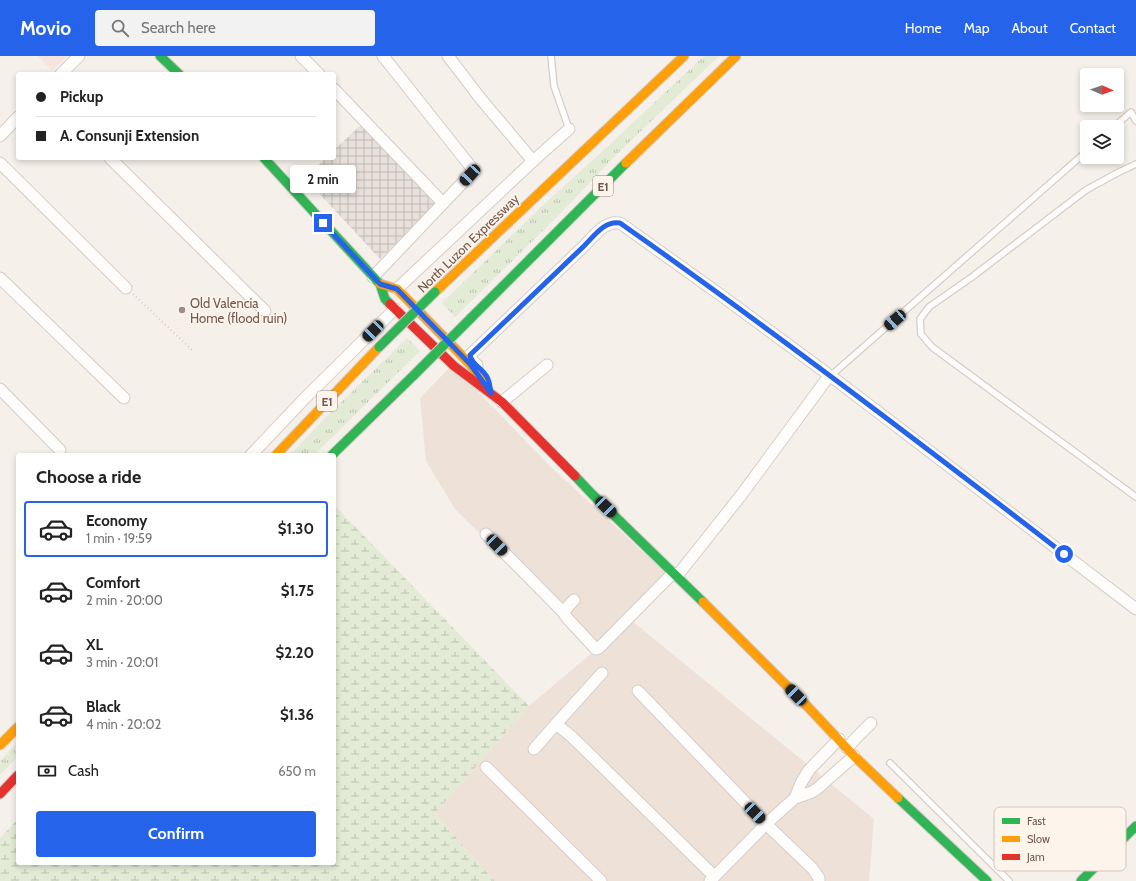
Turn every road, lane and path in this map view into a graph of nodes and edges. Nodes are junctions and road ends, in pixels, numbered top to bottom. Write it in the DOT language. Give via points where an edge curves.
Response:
graph roads {
  1 [pos="79,56"];
  2 [pos="160,56"];
  3 [pos="301,56"];
  4 [pos="383,56"];
  5 [pos="448,56"];
  6 [pos="550,56"];
  7 [pos="684,56"];
  8 [pos="736,56"];
  9 [pos="63,72"];
  10 [pos="177,72"];
  11 [pos="318,72"];
  12 [pos="336,91"];
  13 [pos="16,119"];
  14 [pos="1122,120"];
  15 [pos="1136,121"];
  16 [pos="569,129"];
  17 [pos="0,136"];
  18 [pos="1080,157"];
  19 [pos="112,160"];
  20 [pos="266,160"];
  21 [pos="533,161"];
  22 [pos="0,163"];
  23 [pos="1136,164"];
  24 [pos="443,203"];
  25 [pos="0,278"];
  26 [pos="377,280"];
  27 [pos="126,288"];
  28 [pos="397,289"];
  29 [pos="395,309"];
  30 [pos="265,311"];
  31 [pos="193,351"];
  32 [pos="547,365"];
  33 [pos="829,376"];
  34 [pos="0,389"];
  35 [pos="491,393"];
  36 [pos="124,398"];
  37 [pos="502,402"];
  38 [pos="60,450"];
  39 [pos="253,453"];
  40 [pos="278,453"];
  41 [pos="334,453"];
  42 [pos="1136,497"];
  43 [pos="486,534"];
  44 [pos="675,574"];
  45 [pos="574,600"];
  46 [pos="1136,609"];
  47 [pos="562,612"];
  48 [pos="602,673"];
  49 [pos="638,691"];
  50 [pos="871,723"];
  51 [pos="556,724"];
  52 [pos="16,729"];
  53 [pos="839,739"];
  54 [pos="0,746"];
  55 [pos="534,749"];
  56 [pos="851,752"];
  57 [pos="890,763"];
  58 [pos="486,767"];
  59 [pos="16,777"];
  60 [pos="0,794"];
  61 [pos="795,798"];
  62 [pos="766,824"];
  63 [pos="1136,826"];
  64 [pos="1126,836"];
  65 [pos="994,866"];
  66 [pos="999,871"];
  67 [pos="1091,871"];
  68 [pos="712,879"];
  69 [pos="601,881"];
  70 [pos="819,881"];
  71 [pos="987,881"];
  72 [pos="1009,881"];
  73 [pos="1081,881"];
  1 -- 9 [label="street"];
  2 -- 10 [label="main road"];
  3 -- 11 [label="street"];
  4 -- 24 [label="street" via="471,166 470,175"];
  5 -- 21 [label="street"];
  6 -- 16 [label="lane" via="554,86"];
  7 -- 40 [label="main road, North Luzon Expressway / E1, bridge" via="378,347"];
  8 -- 41 [label="main road, E1, bridge"];
  12 -- 24 [label="street"];
  13 -- 17 [label="street"];
  14 -- 15 [label="lane" via="1131,112"];
  16 -- 21 [label="street"];
  18 -- 33 [label="lane"];
  19 -- 30 [label="street"];
  20 -- 26 [label="main road"];
  21 -- 28 [label="street"];
  22 -- 27 [label="street"];
  23 -- 42 [label="lane" via="1086,190 978,273 929,307 920,319 921,334 932,347"];
  24 -- 26 [label="street"];
  25 -- 36 [label="street"];
  26 -- 28 [label="main road"];
  26 -- 29 [label="main road" via="385,299"];
  27 -- 31 [label="path"];
  28 -- 35 [label="main road" via="470,364"];
  29 -- 35 [label="main road" via="458,369"];
  29 -- 39 [label="street"];
  32 -- 37 [label="street"];
  33 -- 35 [label="street" via="655,248 615,222 602,228 470,355 470,359 488,378"];
  33 -- 44 [label="street" via="742,494"];
  33 -- 46 [label="street"];
  34 -- 38 [label="street"];
  35 -- 37 [label="main road"];
  37 -- 44 [label="main road"];
  43 -- 47 [label="street"];
  44 -- 47 [label="street" via="599,648 596,649"];
  44 -- 53 [label="main road" via="810,703"];
  45 -- 47 [label="street"];
  48 -- 51 [label="street"];
  49 -- 62 [label="street"];
  50 -- 56 [label="street" via="857,737"];
  51 -- 55 [label="street"];
  51 -- 68 [label="street" via="571,736"];
  52 -- 54 [label="main road"];
  53 -- 56 [label="main road"];
  53 -- 61 [label="street" via="809,770"];
  56 -- 61 [label="street" via="818,788"];
  56 -- 71 [label="main road"];
  57 -- 65 [label="lane"];
  58 -- 69 [label="street"];
  59 -- 60 [label="main road"];
  61 -- 62 [label="street"];
  62 -- 68 [label="street"];
  62 -- 70 [label="street" via="813,869"];
  63 -- 64 [label="main road"];
  66 -- 72 [label="lane"];
  67 -- 73 [label="main road"];
}
